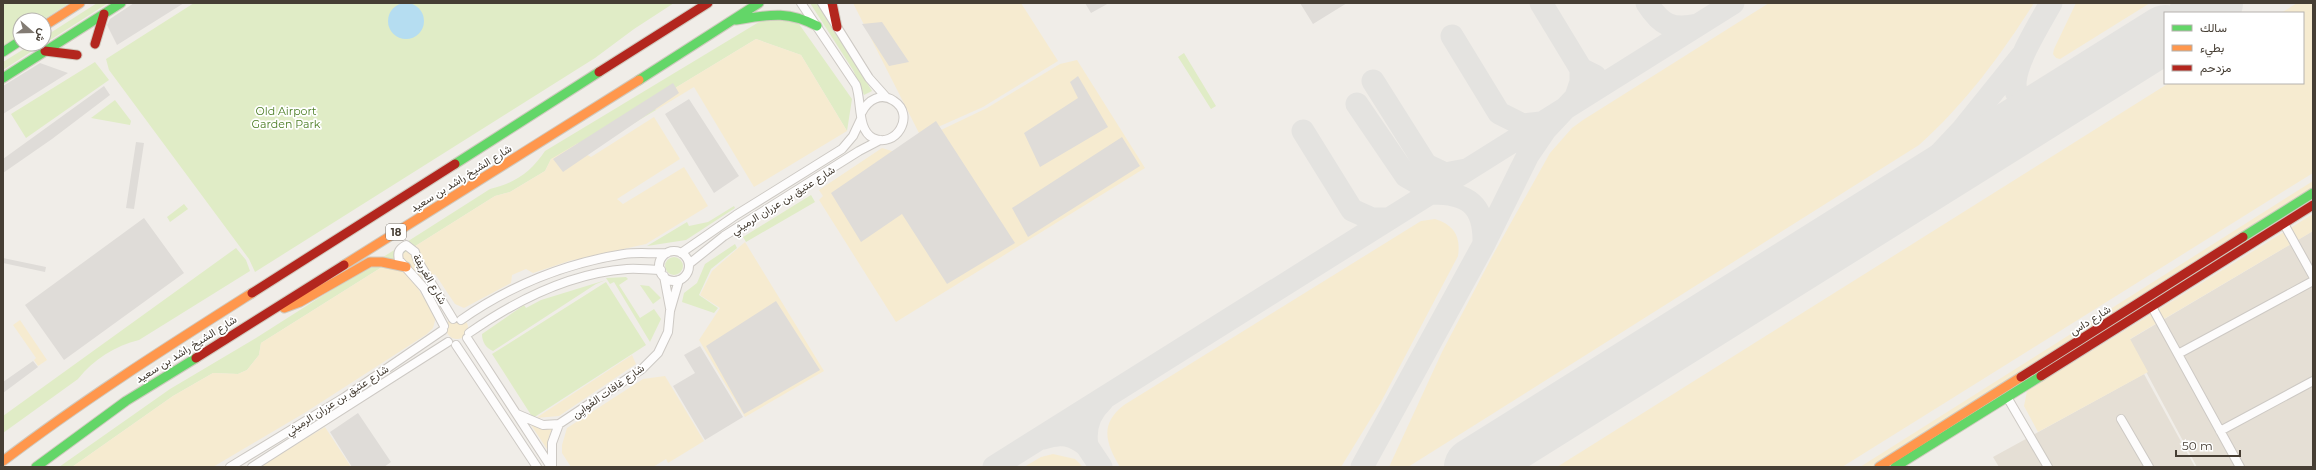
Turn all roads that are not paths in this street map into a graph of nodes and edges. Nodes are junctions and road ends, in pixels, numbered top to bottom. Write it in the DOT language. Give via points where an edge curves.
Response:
graph roads {
  1 [pos="80,3"];
  2 [pos="121,3"];
  3 [pos="708,3"];
  4 [pos="759,3"];
  5 [pos="801,3"];
  6 [pos="822,3"];
  7 [pos="832,3"];
  8 [pos="104,14"];
  9 [pos="52,21"];
  10 [pos="731,21"];
  11 [pos="817,26"];
  12 [pos="837,27"];
  13 [pos="95,44"];
  14 [pos="12,46"];
  15 [pos="52,47"];
  16 [pos="3,52"];
  17 [pos="43,52"];
  18 [pos="52,52"];
  19 [pos="77,55"];
  20 [pos="3,78"];
  21 [pos="886,97"];
  22 [pos="861,116"];
  23 [pos="880,140"];
  24 [pos="2313,193"];
  25 [pos="2313,205"];
  26 [pos="2284,224"];
  27 [pos="667,253"];
  28 [pos="681,253"];
  29 [pos="689,264"];
  30 [pos="406,266"];
  31 [pos="662,273"];
  32 [pos="2313,276"];
  33 [pos="679,280"];
  34 [pos="2313,281"];
  35 [pos="2152,307"];
  36 [pos="670,311"];
  37 [pos="262,316"];
  38 [pos="457,319"];
  39 [pos="444,328"];
  40 [pos="468,335"];
  41 [pos="448,342"];
  42 [pos="456,345"];
  43 [pos="2178,354"];
  44 [pos="2313,381"];
  45 [pos="2007,397"];
  46 [pos="517,414"];
  47 [pos="2121,419"];
  48 [pos="559,424"];
  49 [pos="2220,431"];
  50 [pos="3,461"];
  51 [pos="1899,465"];
  52 [pos="36,467"];
  53 [pos="230,467"];
  54 [pos="252,467"];
  55 [pos="537,467"];
  56 [pos="552,467"];
  57 [pos="1879,467"];
  58 [pos="2048,467"];
  59 [pos="2149,467"];
  60 [pos="2240,467"];
  1 -- 9 [label="main road"];
  2 -- 8 [label="main road"];
  3 -- 50 [label="main road, شارع الشيخ راشد بن سعيد / 18" via="110,383"];
  4 -- 10 [label="main road, شارع الشيخ راشد بن سعيد / 18"];
  5 -- 11 [label="street"];
  6 -- 12 [label="street"];
  7 -- 12 [label="main road"];
  8 -- 13 [label="main road"];
  8 -- 15 [label="main road"];
  10 -- 11 [label="main road" via="789,13"];
  10 -- 37 [label="main road, شارع الشيخ راشد بن سعيد / 18"];
  11 -- 22 [label="street" via="856,85"];
  12 -- 21 [label="street" via="874,85"];
  14 -- 16 [label="main road"];
  17 -- 20 [label="main road"];
  18 -- 19 [label="main road"];
  21 -- 22 [label="street" via="871,100"];
  21 -- 23 [label="street" via="900,106 904,118 903,126 896,135 887,140"];
  22 -- 23 [label="street" via="864,131"];
  22 -- 28 [label="street, شارع عتيق بن عزران الرميثي" via="853,136 842,149 736,215"];
  23 -- 29 [label="street, شارع عتيق بن عزران الرميثي" via="858,151 724,236"];
  24 -- 57 [label="main road, شارع داس"];
  25 -- 26 [label="main road, شارع داس"];
  26 -- 32 [label="street"];
  26 -- 35 [label="main road, شارع داس"];
  27 -- 28 [label="street"];
  27 -- 31 [label="street" via="662,259"];
  27 -- 38 [label="street" via="626,254 582,262 543,275"];
  28 -- 29 [label="street"];
  29 -- 33 [label="street" via="687,274"];
  30 -- 37 [label="main road" via="370,262 300,302"];
  30 -- 38 [label="street, شارع الغريفة" via="398,260 398,255 401,248 406,245 415,252 418,261"];
  30 -- 39 [label="street, شارع الغريفة" via="424,288"];
  31 -- 33 [label="street" via="671,280"];
  31 -- 36 [label="street, شارع غافات العُوايِن"];
  31 -- 40 [label="street" via="627,269 583,277 542,292 494,315"];
  33 -- 36 [label="street, شارع غافات العُوايِن"];
  34 -- 43 [label="street"];
  35 -- 43 [label="street"];
  35 -- 45 [label="main road, شارع داس"];
  36 -- 48 [label="street, شارع غافات العُوايِن" via="664,342 652,358 642,368"];
  37 -- 52 [label="main road, شارع الشيخ راشد بن سعيد / 18" via="126,401"];
  38 -- 39 [label="street"];
  38 -- 40 [label="street" via="466,324"];
  39 -- 41 [label="street" via="444,337"];
  39 -- 53 [label="street, شارع عتيق بن عزران الرميثي" via="344,397"];
  40 -- 42 [label="street" via="463,343"];
  40 -- 46 [label="street"];
  41 -- 42 [label="street"];
  41 -- 54 [label="street, شارع عتيق بن عزران الرميثي"];
  42 -- 55 [label="street"];
  43 -- 49 [label="street"];
  44 -- 49 [label="street"];
  45 -- 51 [label="main road, شارع داس"];
  45 -- 58 [label="street"];
  46 -- 48 [label="street, شارع غافات العُوايِن" via="543,425"];
  46 -- 56 [label="street"];
  47 -- 59 [label="street"];
  48 -- 56 [label="street, شارع غافات العُوايِن" via="552,443"];
  49 -- 60 [label="street"];
}
